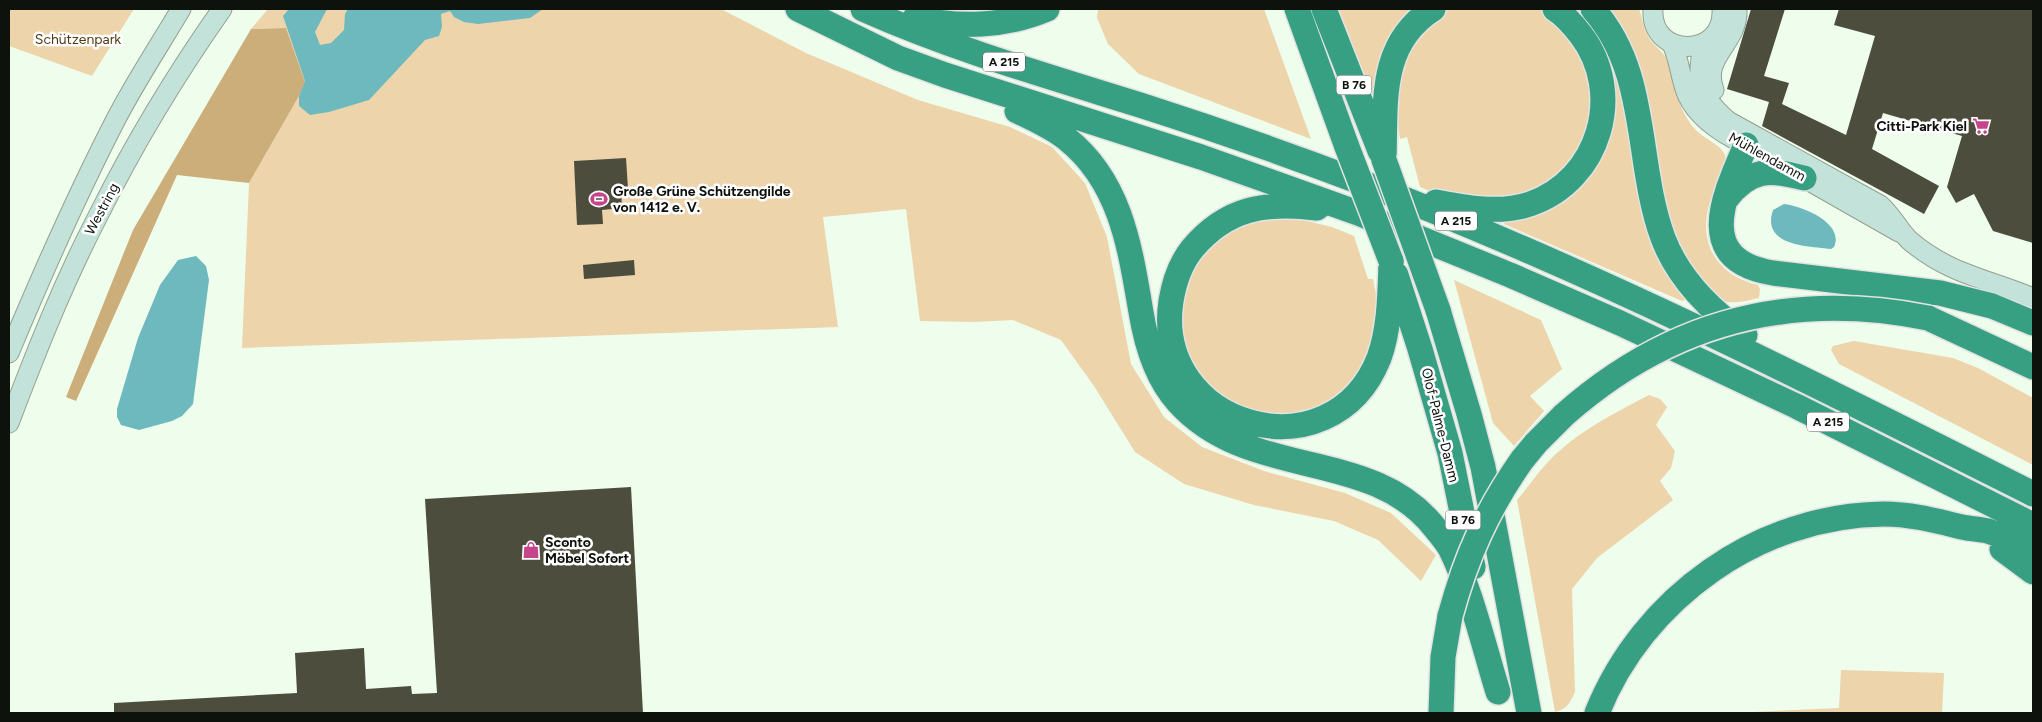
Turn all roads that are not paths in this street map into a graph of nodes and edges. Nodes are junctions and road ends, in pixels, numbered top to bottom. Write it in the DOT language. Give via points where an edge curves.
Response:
graph roads {
  1 [pos="181,9"];
  2 [pos="222,9"];
  3 [pos="798,9"];
  4 [pos="863,9"];
  5 [pos="872,9"];
  6 [pos="1047,9"];
  7 [pos="1297,9"];
  8 [pos="1324,9"];
  9 [pos="1433,9"];
  10 [pos="1554,9"];
  11 [pos="1593,9"];
  12 [pos="1653,9"];
  13 [pos="1722,9"];
  14 [pos="1737,9"];
  15 [pos="1704,43"];
  16 [pos="1672,44"];
  17 [pos="945,75"];
  18 [pos="1728,121"];
  19 [pos="1747,139"];
  20 [pos="1384,160"];
  21 [pos="1804,178"];
  22 [pos="1366,184"];
  23 [pos="1725,200"];
  24 [pos="1358,212"];
  25 [pos="1903,233"];
  26 [pos="1397,293"];
  27 [pos="2033,298"];
  28 [pos="1928,318"];
  29 [pos="2033,323"];
  30 [pos="2033,349"];
  31 [pos="9,353"];
  32 [pos="2033,367"];
  33 [pos="1834,394"];
  34 [pos="9,423"];
  35 [pos="2033,494"];
  36 [pos="2033,525"];
  37 [pos="1965,528"];
  38 [pos="2033,552"];
  39 [pos="2033,572"];
  40 [pos="1500,703"];
  41 [pos="1441,713"];
  42 [pos="1529,713"];
  43 [pos="1596,713"];
  1 -- 31 [label="street, Westring" via="116,118 51,252"];
  2 -- 34 [label="street, Westring" via="139,141 99,212 40,342"];
  3 -- 17 [label="highway, A 215" via="898,58"];
  4 -- 22 [label="highway, A 215" via="974,52 1202,126"];
  5 -- 6 [label="highway" via="938,24 961,25 1010,21"];
  7 -- 26 [label="highway, B 76, bridge" via="1391,261"];
  8 -- 20 [label="highway, B 76"];
  9 -- 20 [label="highway" via="1411,28 1391,60 1386,81"];
  10 -- 22 [label="highway" via="1586,41 1603,82 1603,116 1598,134 1572,178 1529,204 1492,209 1456,206"];
  11 -- 33 [label="highway" via="1614,37 1624,58 1637,104 1656,218 1671,256 1700,297 1735,328"];
  12 -- 16 [label="street, Mühlendamm" via="1658,31"];
  13 -- 15 [label="street, Mühlendamm" via="1719,28"];
  14 -- 18 [label="street" via="1735,30 1714,62 1710,76"];
  15 -- 16 [label="street" via="1688,47"];
  15 -- 18 [label="street, Mühlendamm" via="1698,74 1701,89 1710,104"];
  16 -- 19 [label="street, Mühlendamm" via="1692,104 1710,123"];
  17 -- 24 [label="highway, A 215" via="1201,157"];
  17 -- 40 [label="highway" via="1049,126 1080,150 1103,176 1125,234 1148,344 1162,380 1176,401 1195,419 1211,432 1260,452 1371,481 1397,494 1424,514 1449,546 1468,595"];
  18 -- 19 [label="street, Mühlendamm"];
  19 -- 21 [label="street, Mühlendamm"];
  19 -- 23 [label="highway"];
  19 -- 25 [label="street, Mühlendamm" via="1880,205"];
  20 -- 42 [label="highway, B 76, bridge" via="1438,310 1483,467"];
  21 -- 23 [label="highway" via="1763,172 1742,182"];
  21 -- 25 [label="street, Mühlendamm"];
  22 -- 33 [label="highway, A 215" via="1672,314"];
  23 -- 29 [label="highway" via="1721,221 1723,239 1733,256 1749,268 1825,281 1940,293 1992,306"];
  24 -- 26 [label="highway" via="1294,205 1270,206 1231,216 1214,226 1189,253 1173,287 1169,324 1178,360 1201,394 1231,416 1268,427 1300,425 1317,420 1349,401 1373,370"];
  24 -- 36 [label="highway, A 215" via="1620,323 1796,406"];
  25 -- 27 [label="street, Mühlendamm" via="1926,253 1961,273"];
  26 -- 40 [label="highway, Olof-Palme-Damm / B 76" via="1420,349 1450,453"];
  28 -- 30 [label="highway" via="1980,328"];
  28 -- 32 [label="highway"];
  28 -- 41 [label="highway, bridge" via="1885,311 1828,308 1734,320 1694,333 1636,361 1599,385 1564,415 1522,460 1497,497 1478,534 1463,570 1450,616 1443,657"];
  33 -- 35 [label="highway, A 215"];
  37 -- 38 [label="highway" via="1989,532"];
  37 -- 39 [label="highway"];
  37 -- 43 [label="highway" via="1902,515 1846,517 1798,527 1747,548 1700,577 1659,615 1625,657"];
}
